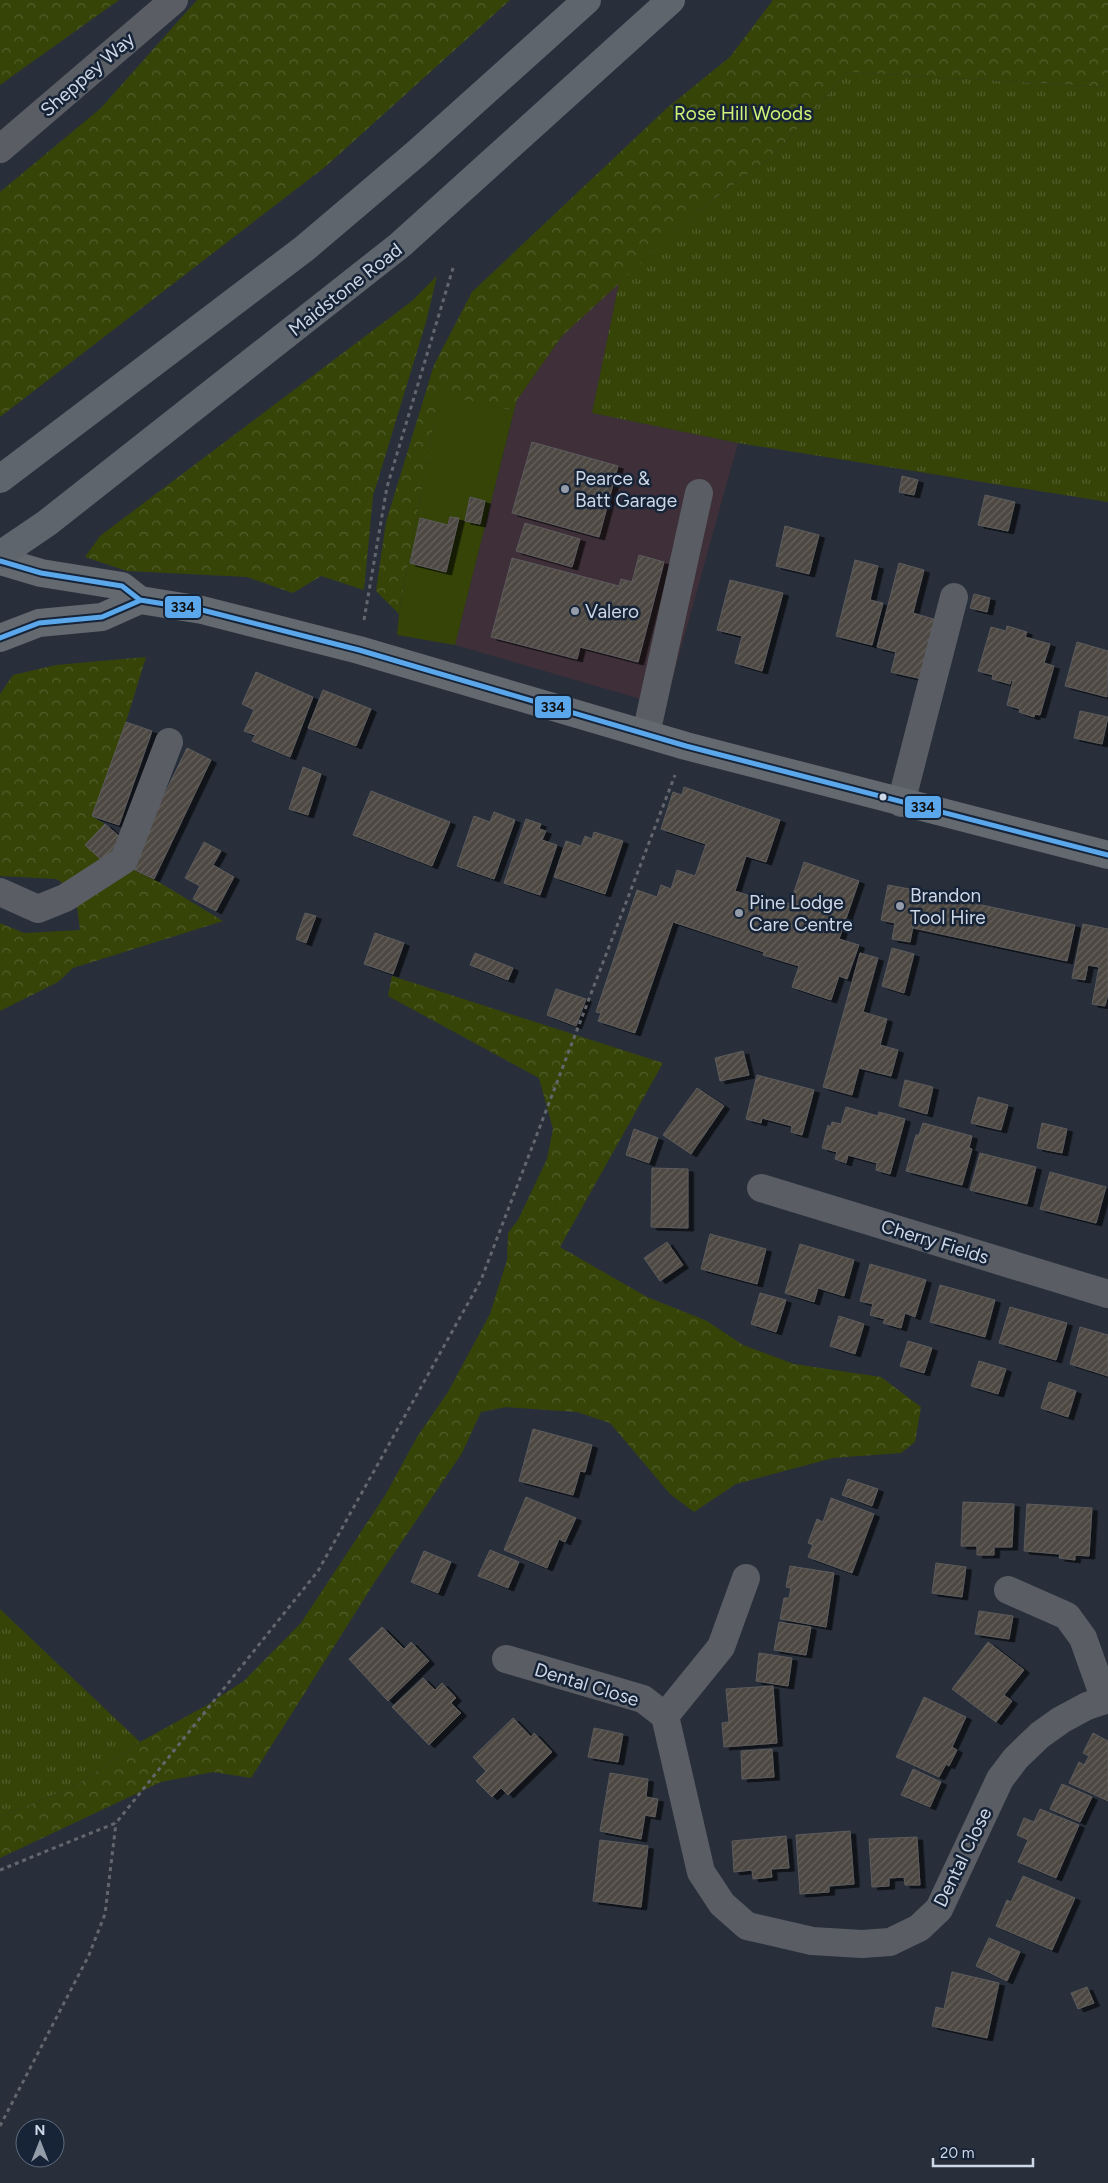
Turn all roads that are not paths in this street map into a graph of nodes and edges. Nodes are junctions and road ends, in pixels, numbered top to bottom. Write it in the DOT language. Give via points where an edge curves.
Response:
graph roads {
  1 [pos="174,0"];
  2 [pos="587,0"];
  3 [pos="671,0"];
  4 [pos="0,149"];
  5 [pos="0,479"];
  6 [pos="699,493"];
  7 [pos="0,555"];
  8 [pos="0,561"];
  9 [pos="954,597"];
  10 [pos="140,600"];
  11 [pos="0,638"];
  12 [pos="646,734"];
  13 [pos="169,742"];
  14 [pos="901,803"];
  15 [pos="1108,855"];
  16 [pos="0,892"];
  17 [pos="761,1188"];
  18 [pos="1108,1294"];
  19 [pos="746,1578"];
  20 [pos="1008,1590"];
  21 [pos="506,1659"];
  22 [pos="1106,1700"];
  23 [pos="665,1716"];
  1 -- 4 [label="street, Sheppey Way"];
  2 -- 5 [label="highway" via="418,152 305,248"];
  3 -- 7 [label="highway, Maidstone Road" via="400,245 47,523"];
  6 -- 12 [label="street"];
  8 -- 10 [label="main road" via="33,571 122,586"];
  9 -- 14 [label="street"];
  10 -- 11 [label="main road" via="102,617 40,624"];
  10 -- 12 [label="main road" via="202,610 359,650"];
  12 -- 14 [label="main road"];
  13 -- 16 [label="street" via="124,860 65,898 38,909"];
  14 -- 15 [label="main road"];
  17 -- 18 [label="street, Cherry Fields"];
  19 -- 23 [label="street" via="721,1647"];
  20 -- 22 [label="street" via="1067,1616 1084,1638"];
  21 -- 23 [label="street, Dental Close" via="643,1699"];
  22 -- 23 [label="street, Dental Close" via="1061,1720 1016,1758 1000,1779 939,1909 919,1928 890,1942 862,1944 812,1941 747,1926 722,1904 701,1872"];
}
